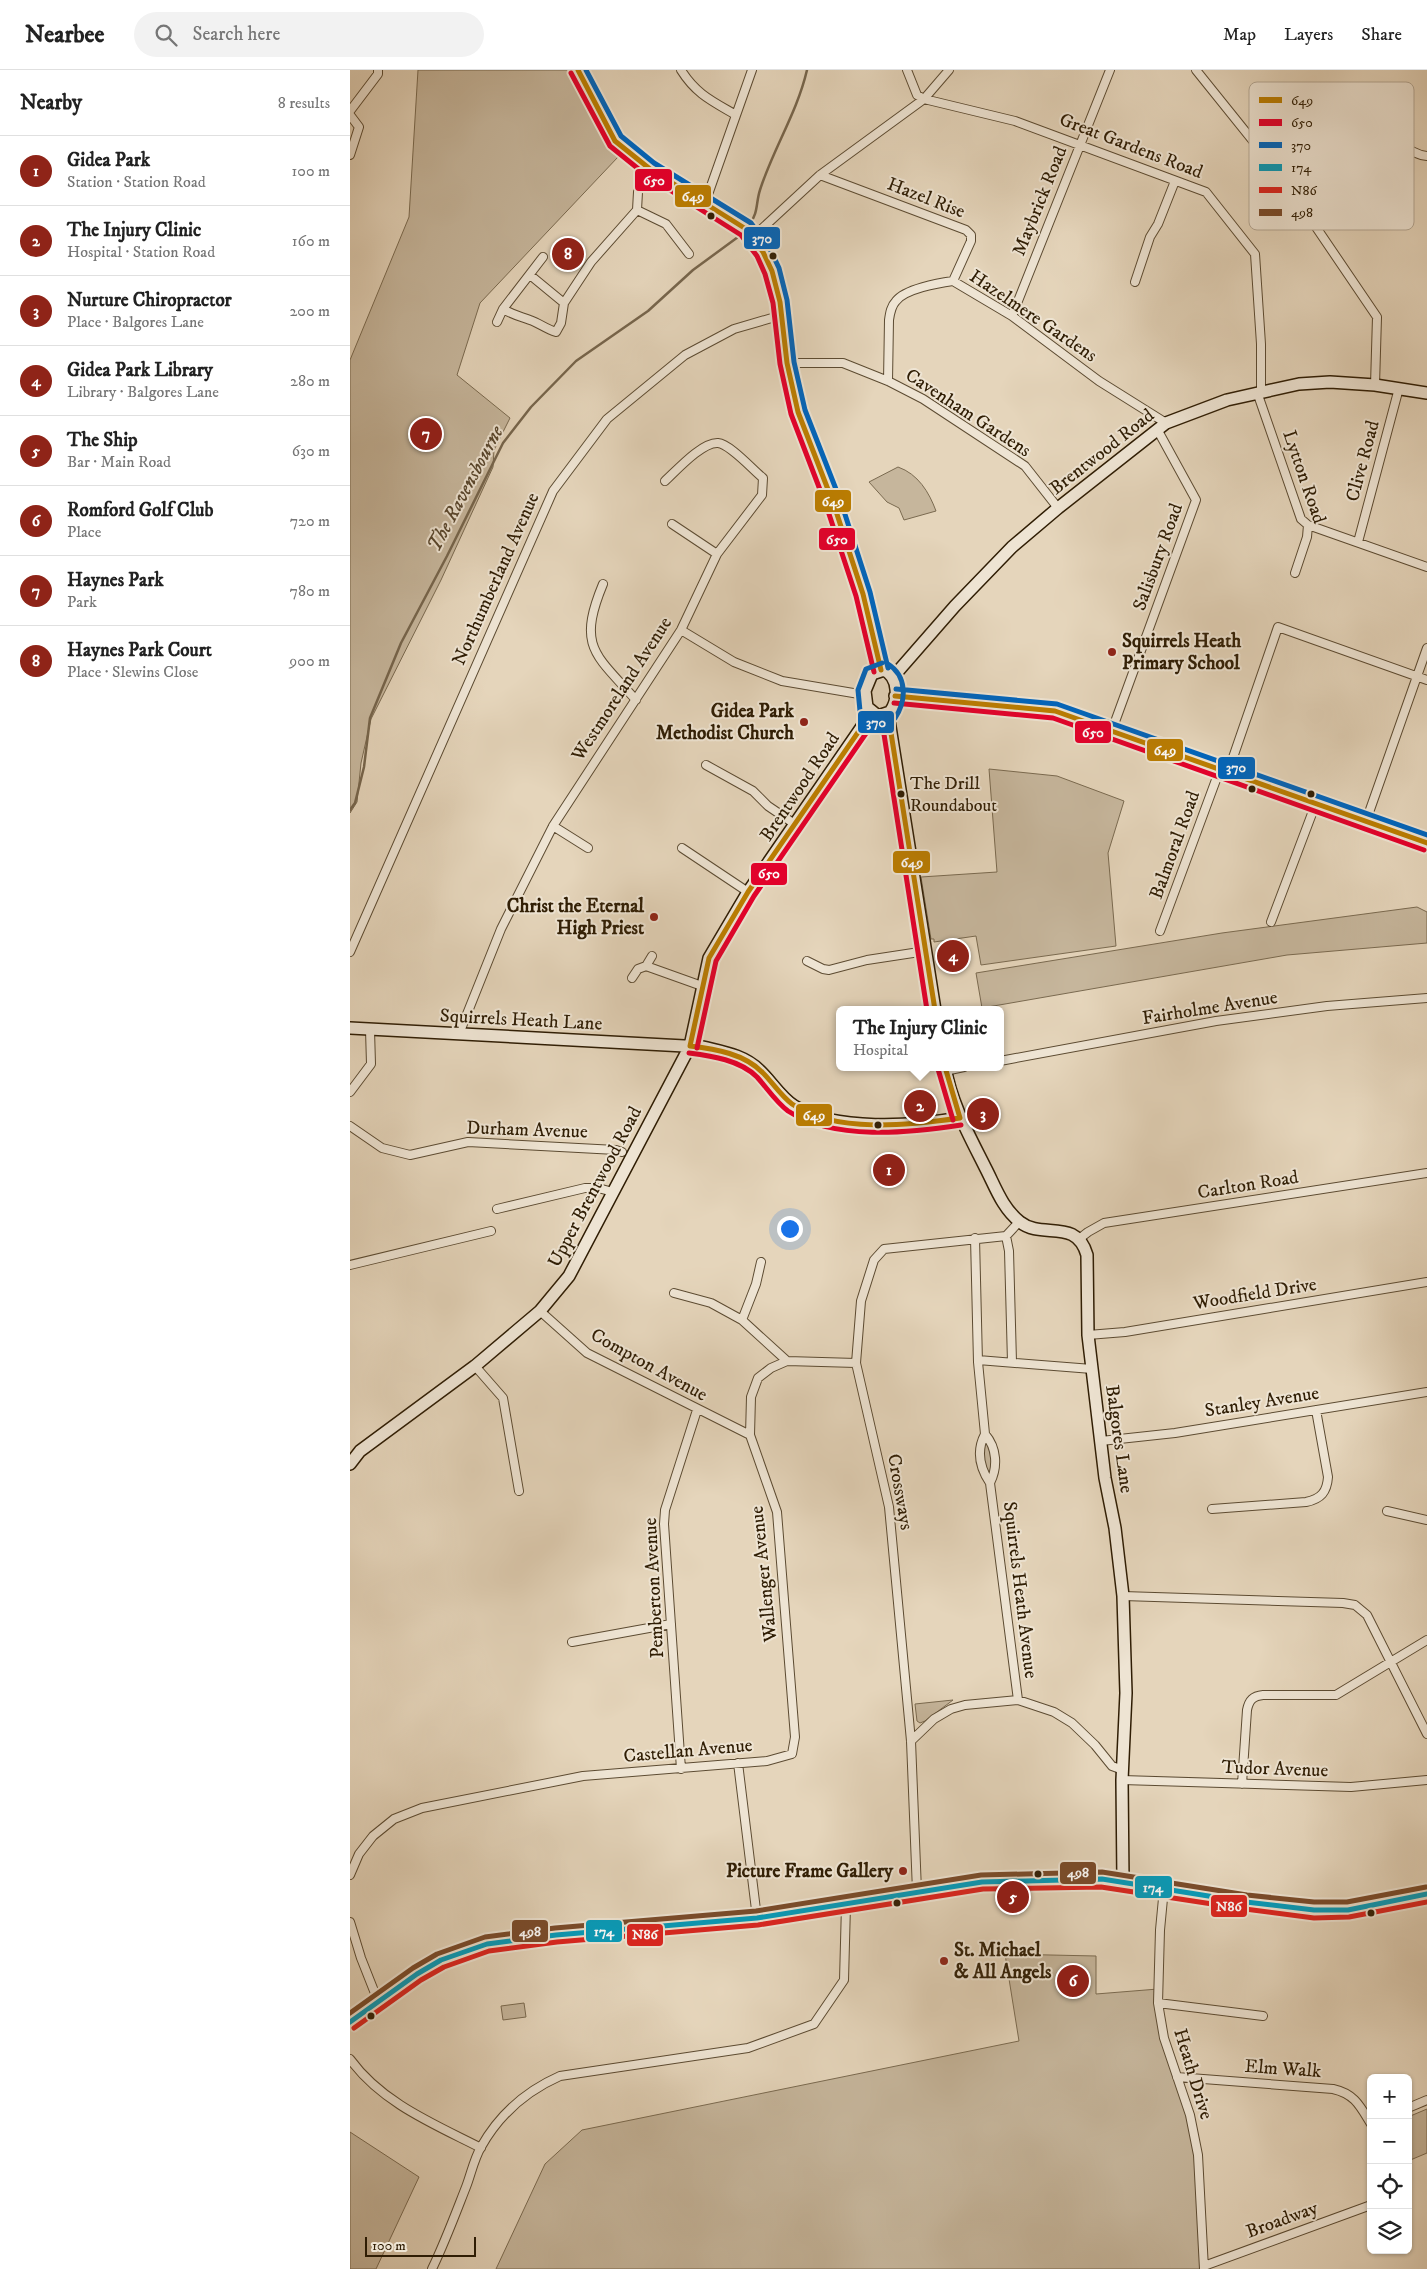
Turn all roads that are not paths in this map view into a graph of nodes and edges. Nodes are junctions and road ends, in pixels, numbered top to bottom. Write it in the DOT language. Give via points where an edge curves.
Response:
graph roads {
  1 [pos="378,70"];
  2 [pos="578,70"];
  3 [pos="681,70"];
  4 [pos="752,70"];
  5 [pos="907,70"];
  6 [pos="949,70"];
  7 [pos="1110,70"];
  8 [pos="1196,70"];
  9 [pos="924,99"];
  10 [pos="350,111"];
  11 [pos="736,115"];
  12 [pos="350,116"];
  13 [pos="1249,137"];
  14 [pos="1081,144"];
  15 [pos="1414,153"];
  16 [pos="350,155"];
  17 [pos="1427,156"];
  18 [pos="650,169"];
  19 [pos="820,175"];
  20 [pos="1175,180"];
  21 [pos="705,203"];
  22 [pos="637,210"];
  23 [pos="1317,230"];
  24 [pos="753,237"];
  25 [pos="689,254"];
  26 [pos="543,257"];
  27 [pos="530,275"];
  28 [pos="953,281"];
  29 [pos="1135,282"];
  30 [pos="564,303"];
  31 [pos="502,309"];
  32 [pos="782,315"];
  33 [pos="1012,316"];
  34 [pos="497,322"];
  35 [pos="787,362"];
  36 [pos="888,381"];
  37 [pos="1376,386"];
  38 [pos="1399,388"];
  39 [pos="1259,391"];
  40 [pos="1427,393"];
  41 [pos="1161,426"];
  42 [pos="665,480"];
  43 [pos="1058,508"];
  44 [pos="672,524"];
  45 [pos="1308,525"];
  46 [pos="1358,542"];
  47 [pos="717,554"];
  48 [pos="1427,567"];
  49 [pos="1295,573"];
  50 [pos="603,584"];
  51 [pos="682,630"];
  52 [pos="1427,648"];
  53 [pos="881,670"];
  54 [pos="893,677"];
  55 [pos="1418,677"];
  56 [pos="1427,680"];
  57 [pos="865,695"];
  58 [pos="896,696"];
  59 [pos="636,700"];
  60 [pos="872,712"];
  61 [pos="888,714"];
  62 [pos="1112,730"];
  63 [pos="706,765"];
  64 [pos="1224,770"];
  65 [pos="1316,803"];
  66 [pos="1366,821"];
  67 [pos="796,825"];
  68 [pos="553,826"];
  69 [pos="1427,843"];
  70 [pos="588,848"];
  71 [pos="682,848"];
  72 [pos="748,892"];
  73 [pos="1271,922"];
  74 [pos="1160,931"];
  75 [pos="926,951"];
  76 [pos="350,952"];
  77 [pos="652,956"];
  78 [pos="807,961"];
  79 [pos="646,966"];
  80 [pos="632,978"];
  81 [pos="702,986"];
  82 [pos="1427,998"];
  83 [pos="934,1006"];
  84 [pos="350,1028"];
  85 [pos="370,1030"];
  86 [pos="459,1034"];
  87 [pos="690,1046"];
  88 [pos="1004,1060"];
  89 [pos="946,1071"];
  90 [pos="350,1092"];
  91 [pos="960,1118"];
  92 [pos="350,1126"];
  93 [pos="622,1152"];
  94 [pos="1427,1173"];
  95 [pos="613,1192"];
  96 [pos="496,1209"];
  97 [pos="1019,1222"];
  98 [pos="491,1231"];
  99 [pos="1006,1236"];
  100 [pos="975,1238"];
  101 [pos="1079,1240"];
  102 [pos="761,1262"];
  103 [pos="350,1265"];
  104 [pos="1427,1282"];
  105 [pos="674,1293"];
  106 [pos="540,1312"];
  107 [pos="742,1320"];
  108 [pos="1088,1335"];
  109 [pos="978,1360"];
  110 [pos="787,1361"];
  111 [pos="1012,1362"];
  112 [pos="856,1363"];
  113 [pos="475,1366"];
  114 [pos="1092,1369"];
  115 [pos="1427,1392"];
  116 [pos="697,1410"];
  117 [pos="1316,1410"];
  118 [pos="985,1434"];
  119 [pos="750,1435"];
  120 [pos="1101,1441"];
  121 [pos="350,1464"];
  122 [pos="990,1483"];
  123 [pos="519,1491"];
  124 [pos="1212,1508"];
  125 [pos="1387,1511"];
  126 [pos="1427,1520"];
  127 [pos="1123,1596"];
  128 [pos="671,1624"];
  129 [pos="1427,1640"];
  130 [pos="572,1642"];
  131 [pos="1390,1663"];
  132 [pos="1018,1700"];
  133 [pos="1427,1734"];
  134 [pos="912,1741"];
  135 [pos="792,1754"];
  136 [pos="738,1763"];
  137 [pos="682,1769"];
  138 [pos="1123,1775"];
  139 [pos="1427,1780"];
  140 [pos="1242,1784"];
  141 [pos="350,1875"];
  142 [pos="1123,1881"];
  143 [pos="1164,1888"];
  144 [pos="917,1891"];
  145 [pos="1427,1894"];
  146 [pos="846,1905"];
  147 [pos="756,1918"];
  148 [pos="350,1922"];
  149 [pos="378,2001"];
  150 [pos="1158,2002"];
  151 [pos="1263,2016"];
  152 [pos="350,2022"];
  153 [pos="350,2059"];
  154 [pos="1177,2077"];
  155 [pos="1427,2100"];
  156 [pos="1412,2106"];
  157 [pos="1368,2119"];
  158 [pos="480,2148"];
  159 [pos="1367,2207"];
  160 [pos="1204,2268"];
  161 [pos="432,2269"];
  1 -- 10 [label="street"];
  2 -- 18 [label="street" via="615,141"];
  3 -- 11 [label="street" via="701,95"];
  4 -- 11 [label="street"];
  5 -- 9 [label="street" via="917,95"];
  6 -- 9 [label="street"];
  7 -- 14 [label="street, Maybrick Road"];
  8 -- 13 [label="street"];
  9 -- 14 [label="street, Great Gardens Road" via="1015,121"];
  9 -- 19 [label="street"];
  11 -- 21 [label="street"];
  12 -- 16 [label="street" via="359,127"];
  14 -- 20 [label="street, Great Gardens Road"];
  14 -- 33 [label="street, Maybrick Road"];
  15 -- 17 [label="street"];
  18 -- 21 [label="street"];
  18 -- 22 [label="street" via="638,192"];
  19 -- 24 [label="street"];
  19 -- 28 [label="street, Hazel Rise" via="966,230 971,234 971,241"];
  20 -- 29 [label="street"];
  20 -- 39 [label="street, Great Gardens Road" via="1206,192 1255,254 1261,344"];
  21 -- 24 [label="street"];
  22 -- 25 [label="street" via="666,224"];
  22 -- 30 [label="street" via="591,262"];
  23 -- 37 [label="street" via="1376,317"];
  24 -- 32 [label="street" via="772,271"];
  26 -- 27 [label="street"];
  27 -- 30 [label="street"];
  27 -- 31 [label="street"];
  28 -- 33 [label="street, Hazelmere Gardens"];
  28 -- 36 [label="street, Hazelmere Gardens" via="903,294 895,301 889,320"];
  30 -- 31 [label="street" via="556,332"];
  31 -- 34 [label="street"];
  32 -- 35 [label="street"];
  32 -- 76 [label="street, Northumberland Avenue" via="734,329 685,355 607,419 553,491"];
  33 -- 41 [label="street, Hazelmere Gardens"];
  35 -- 36 [label="street, Cavenham Gardens" via="842,363"];
  35 -- 53 [label="street" via="798,412 824,475 860,586"];
  36 -- 43 [label="street, Cavenham Gardens" via="923,399 1025,466"];
  37 -- 38 [label="street, Brentwood Road"];
  37 -- 39 [label="street, Brentwood Road" via="1330,382"];
  38 -- 40 [label="street, Brentwood Road"];
  38 -- 46 [label="street, Clive Road"];
  39 -- 41 [label="street, Brentwood Road" via="1202,408"];
  39 -- 45 [label="street, Lytton Road" via="1301,519"];
  41 -- 43 [label="street, Brentwood Road"];
  41 -- 62 [label="street, Salisbury Road" via="1196,500"];
  42 -- 47 [label="street, Westmoreland Avenue" via="705,445 718,443 729,448 763,478 762,495"];
  43 -- 54 [label="street, Brentwood Road" via="1012,547"];
  44 -- 47 [label="street"];
  45 -- 46 [label="street"];
  45 -- 49 [label="street, Lytton Road"];
  46 -- 48 [label="street"];
  47 -- 51 [label="street, Westmoreland Avenue"];
  50 -- 59 [label="street" via="589,627 595,654"];
  51 -- 57 [label="street" via="734,662 782,681"];
  51 -- 59 [label="street, Westmoreland Avenue"];
  52 -- 55 [label="street"];
  53 -- 54 [label="street"];
  53 -- 57 [label="street" via="870,677"];
  54 -- 58 [label="street"];
  55 -- 56 [label="street"];
  55 -- 64 [label="street, Balmoral Road" via="1278,627"];
  55 -- 66 [label="street"];
  57 -- 60 [label="street"];
  58 -- 61 [label="street"];
  58 -- 62 [label="street" via="1055,711"];
  59 -- 68 [label="street, Westmoreland Avenue"];
  60 -- 61 [label="street" via="881,716"];
  60 -- 67 [label="street, Brentwood Road"];
  61 -- 75 [label="street"];
  62 -- 64 [label="street"];
  63 -- 67 [label="street" via="753,791"];
  64 -- 65 [label="street"];
  64 -- 74 [label="street, Balmoral Road"];
  65 -- 66 [label="street"];
  65 -- 73 [label="street"];
  66 -- 69 [label="street"];
  67 -- 72 [label="street, Brentwood Road"];
  68 -- 70 [label="street"];
  68 -- 86 [label="street, Westmoreland Avenue" via="501,929"];
  71 -- 72 [label="street"];
  72 -- 81 [label="street, Brentwood Road" via="709,958"];
  75 -- 78 [label="street" via="829,970"];
  75 -- 83 [label="street"];
  77 -- 79 [label="street"];
  79 -- 80 [label="street" via="638,969"];
  79 -- 81 [label="street"];
  81 -- 87 [label="street, Brentwood Road"];
  82 -- 88 [label="street, Fairholme Avenue" via="1327,1006 1216,1021"];
  84 -- 85 [label="street, Squirrels Heath Lane"];
  85 -- 86 [label="street, Squirrels Heath Lane"];
  85 -- 90 [label="street" via="371,1064"];
  86 -- 87 [label="street, Squirrels Heath Lane"];
  87 -- 91 [label="street, Squirrels Heath Lane" via="744,1059 792,1105 821,1117 902,1125"];
  87 -- 95 [label="street, Upper Brentwood Road"];
  89 -- 91 [label="street"];
  91 -- 97 [label="street" via="1003,1202"];
  92 -- 93 [label="street, Durham Avenue" via="382,1148 410,1155 468,1142"];
  94 -- 101 [label="street, Carlton Road" via="1104,1224"];
  95 -- 96 [label="street" via="585,1188"];
  95 -- 106 [label="street, Upper Brentwood Road" via="569,1276"];
  97 -- 99 [label="street"];
  97 -- 101 [label="street" via="1069,1233"];
  98 -- 103 [label="street"];
  99 -- 100 [label="street, Crossways"];
  99 -- 111 [label="street"];
  100 -- 109 [label="street, Squirrels Heath Avenue"];
  100 -- 112 [label="street, Crossways" via="898,1246 878,1253 861,1300"];
  101 -- 108 [label="street, Balgores Lane" via="1087,1255"];
  102 -- 107 [label="street"];
  104 -- 108 [label="street, Woodfield Drive" via="1125,1332"];
  105 -- 107 [label="street" via="711,1303"];
  106 -- 113 [label="street, Upper Brentwood Road"];
  106 -- 116 [label="street, Compton Avenue" via="587,1353"];
  107 -- 110 [label="street"];
  108 -- 114 [label="street, Balgores Lane"];
  109 -- 111 [label="street"];
  109 -- 118 [label="street, Squirrels Heath Avenue"];
  110 -- 112 [label="street, Wallenger Avenue"];
  110 -- 119 [label="street, Wallenger Avenue" via="758,1378 751,1397"];
  111 -- 114 [label="street"];
  112 -- 134 [label="street, Crossways" via="889,1507"];
  113 -- 121 [label="street, Upper Brentwood Road" via="360,1451"];
  113 -- 123 [label="street" via="503,1398"];
  114 -- 120 [label="street, Balgores Lane"];
  115 -- 117 [label="street, Stanley Avenue"];
  116 -- 119 [label="street, Compton Avenue"];
  116 -- 128 [label="street, Pemberton Avenue" via="665,1510"];
  117 -- 120 [label="street, Stanley Avenue" via="1175,1433"];
  117 -- 124 [label="street" via="1328,1477 1323,1495 1306,1502"];
  118 -- 122 [label="street, Squirrels Heath Avenue" via="980,1457"];
  118 -- 122 [label="street, Squirrels Heath Avenue" via="995,1458"];
  119 -- 135 [label="street, Wallenger Avenue" via="777,1512 795,1737"];
  120 -- 127 [label="street, Balgores Lane"];
  122 -- 132 [label="street, Squirrels Heath Avenue"];
  125 -- 126 [label="street"];
  127 -- 131 [label="street" via="1349,1603 1367,1615"];
  127 -- 138 [label="street, Balgores Lane" via="1126,1693"];
  128 -- 130 [label="street"];
  128 -- 137 [label="street, Pemberton Avenue"];
  129 -- 131 [label="street"];
  131 -- 133 [label="street"];
  131 -- 140 [label="street" via="1336,1695 1263,1695 1251,1699 1247,1710"];
  132 -- 134 [label="street" via="951,1709 934,1719"];
  132 -- 138 [label="street" via="1054,1712 1072,1724"];
  134 -- 144 [label="street, Crossways"];
  135 -- 136 [label="street, Castellan Avenue" via="767,1761"];
  136 -- 137 [label="street, Castellan Avenue"];
  136 -- 147 [label="street"];
  137 -- 141 [label="street, Castellan Avenue" via="583,1776 422,1808 394,1819 373,1836 359,1854"];
  138 -- 140 [label="street, Tudor Avenue"];
  138 -- 142 [label="street, Balgores Lane"];
  139 -- 140 [label="street, Tudor Avenue" via="1351,1787"];
  142 -- 143 [label="main road"];
  142 -- 144 [label="main road" via="1002,1880"];
  143 -- 145 [label="main road" via="1314,1910 1348,1910"];
  143 -- 150 [label="street, Heath Drive"];
  144 -- 146 [label="main road"];
  146 -- 147 [label="main road"];
  146 -- 158 [label="street" via="844,1980 814,2024 748,2048 560,2076 518,2101"];
  147 -- 149 [label="main road" via="487,1944 441,1960"];
  148 -- 149 [label="street"];
  149 -- 152 [label="main road"];
  150 -- 151 [label="street"];
  150 -- 154 [label="street, Heath Drive" via="1164,2038"];
  153 -- 158 [label="street" via="370,2081 400,2105"];
  154 -- 157 [label="street, Elm Walk" via="1333,2089 1346,2092 1356,2100"];
  154 -- 160 [label="street, Heath Drive" via="1190,2115 1198,2155"];
  155 -- 156 [label="street"];
  158 -- 161 [label="street"];
  159 -- 160 [label="street, Broadway"];
}
